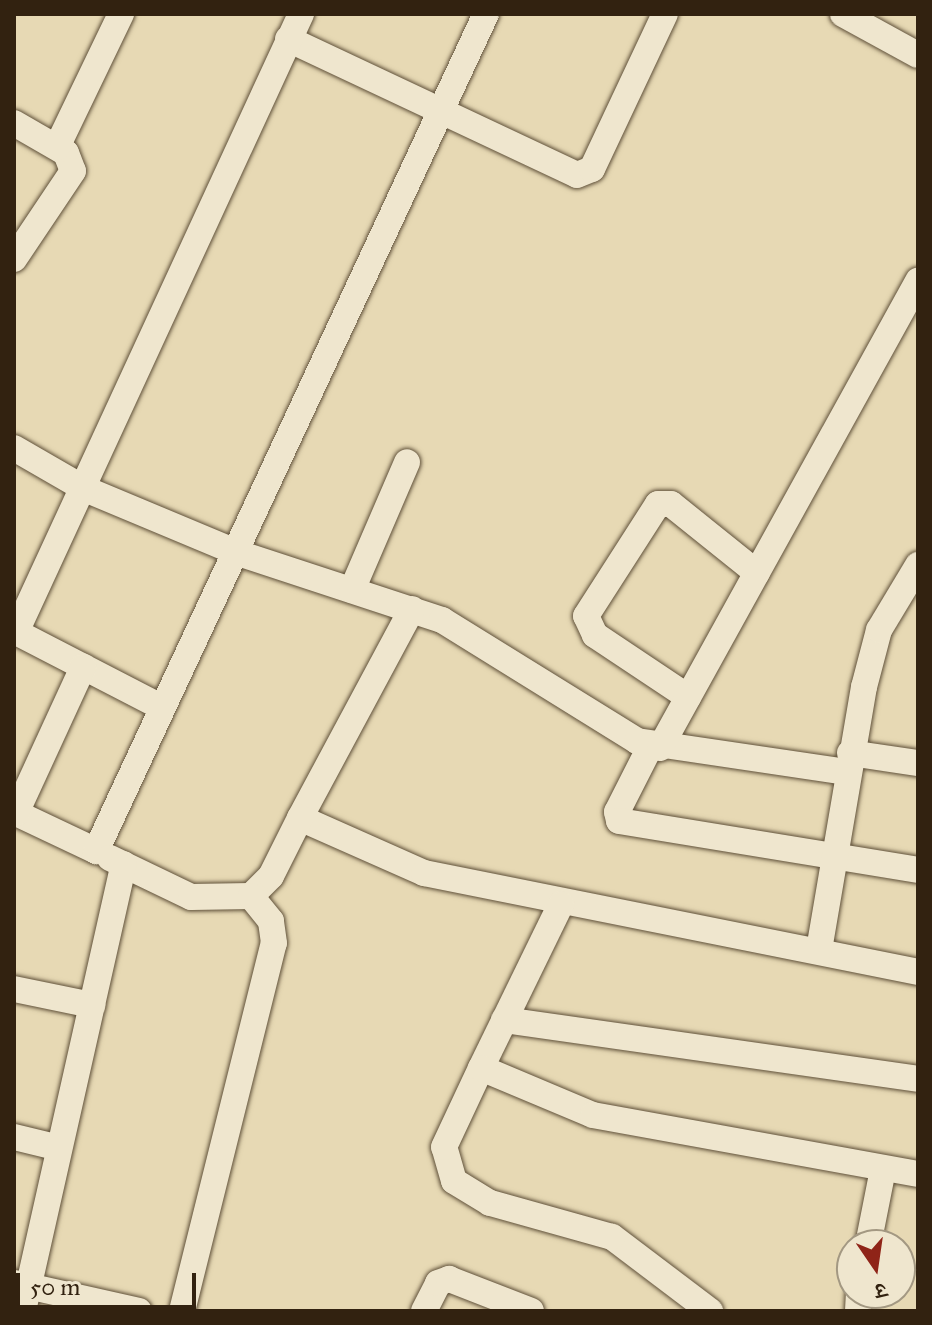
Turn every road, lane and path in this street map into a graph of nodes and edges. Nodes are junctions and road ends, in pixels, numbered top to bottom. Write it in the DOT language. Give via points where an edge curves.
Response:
graph roads {
  1 [pos="121,14"];
  2 [pos="301,14"];
  3 [pos="486,14"];
  4 [pos="665,14"];
  5 [pos="843,14"];
  6 [pos="288,39"];
  7 [pos="918,55"];
  8 [pos="441,108"];
  9 [pos="14,123"];
  10 [pos="57,147"];
  11 [pos="14,259"];
  12 [pos="918,281"];
  13 [pos="14,448"];
  14 [pos="407,462"];
  15 [pos="85,489"];
  16 [pos="238,553"];
  17 [pos="918,565"];
  18 [pos="757,573"];
  19 [pos="352,590"];
  20 [pos="412,609"];
  21 [pos="15,631"];
  22 [pos="83,667"];
  23 [pos="688,697"];
  24 [pos="161,707"];
  25 [pos="656,747"];
  26 [pos="848,763"];
  27 [pos="918,763"];
  28 [pos="15,813"];
  29 [pos="300,818"];
  30 [pos="96,851"];
  31 [pos="834,854"];
  32 [pos="124,864"];
  33 [pos="918,870"];
  34 [pos="251,896"];
  35 [pos="561,904"];
  36 [pos="819,950"];
  37 [pos="918,972"];
  38 [pos="14,989"];
  39 [pos="92,1005"];
  40 [pos="504,1020"];
  41 [pos="481,1068"];
  42 [pos="918,1079"];
  43 [pos="14,1137"];
  44 [pos="59,1148"];
  45 [pos="883,1169"];
  46 [pos="918,1174"];
  47 [pos="871,1229"];
  48 [pos="22,1293"];
  49 [pos="139,1311"];
  50 [pos="182,1311"];
  51 [pos="424,1311"];
  52 [pos="531,1311"];
  53 [pos="710,1311"];
  1 -- 10 [label="street"];
  2 -- 6 [label="street"];
  3 -- 8 [label="street"];
  4 -- 8 [label="street" via="584,174 569,173"];
  5 -- 7 [label="street"];
  6 -- 8 [label="street"];
  6 -- 15 [label="street"];
  8 -- 16 [label="street"];
  9 -- 10 [label="street"];
  10 -- 11 [label="street" via="73,171"];
  12 -- 18 [label="street"];
  13 -- 15 [label="street"];
  14 -- 19 [label="street"];
  15 -- 16 [label="street"];
  15 -- 21 [label="street"];
  16 -- 19 [label="street"];
  16 -- 24 [label="street"];
  17 -- 26 [label="street" via="879,630"];
  18 -- 23 [label="street"];
  18 -- 23 [label="street" via="671,504 658,504 586,616 595,635"];
  19 -- 20 [label="street"];
  20 -- 25 [label="street" via="489,646 617,732"];
  20 -- 29 [label="street"];
  21 -- 22 [label="street"];
  22 -- 24 [label="street"];
  22 -- 28 [label="street"];
  23 -- 25 [label="street"];
  24 -- 30 [label="street"];
  25 -- 26 [label="street"];
  25 -- 31 [label="street" via="617,812 619,821"];
  26 -- 27 [label="street"];
  26 -- 31 [label="street"];
  28 -- 30 [label="street"];
  29 -- 34 [label="street" via="271,876"];
  29 -- 35 [label="street" via="409,868"];
  30 -- 32 [label="street"];
  31 -- 33 [label="street"];
  31 -- 36 [label="street"];
  32 -- 34 [label="street" via="191,897"];
  32 -- 39 [label="street"];
  34 -- 50 [label="street" via="271,921 274,943"];
  35 -- 36 [label="street"];
  35 -- 40 [label="street"];
  36 -- 37 [label="street"];
  38 -- 39 [label="street"];
  39 -- 44 [label="street"];
  40 -- 41 [label="street"];
  40 -- 42 [label="street"];
  41 -- 45 [label="street" via="593,1115"];
  41 -- 53 [label="street" via="444,1147 454,1181 490,1203 612,1237"];
  43 -- 44 [label="street"];
  44 -- 48 [label="street"];
  45 -- 46 [label="street"];
  45 -- 47 [label="street"];
  48 -- 49 [label="street"];
  51 -- 52 [label="street" via="438,1283 449,1279"];
}
